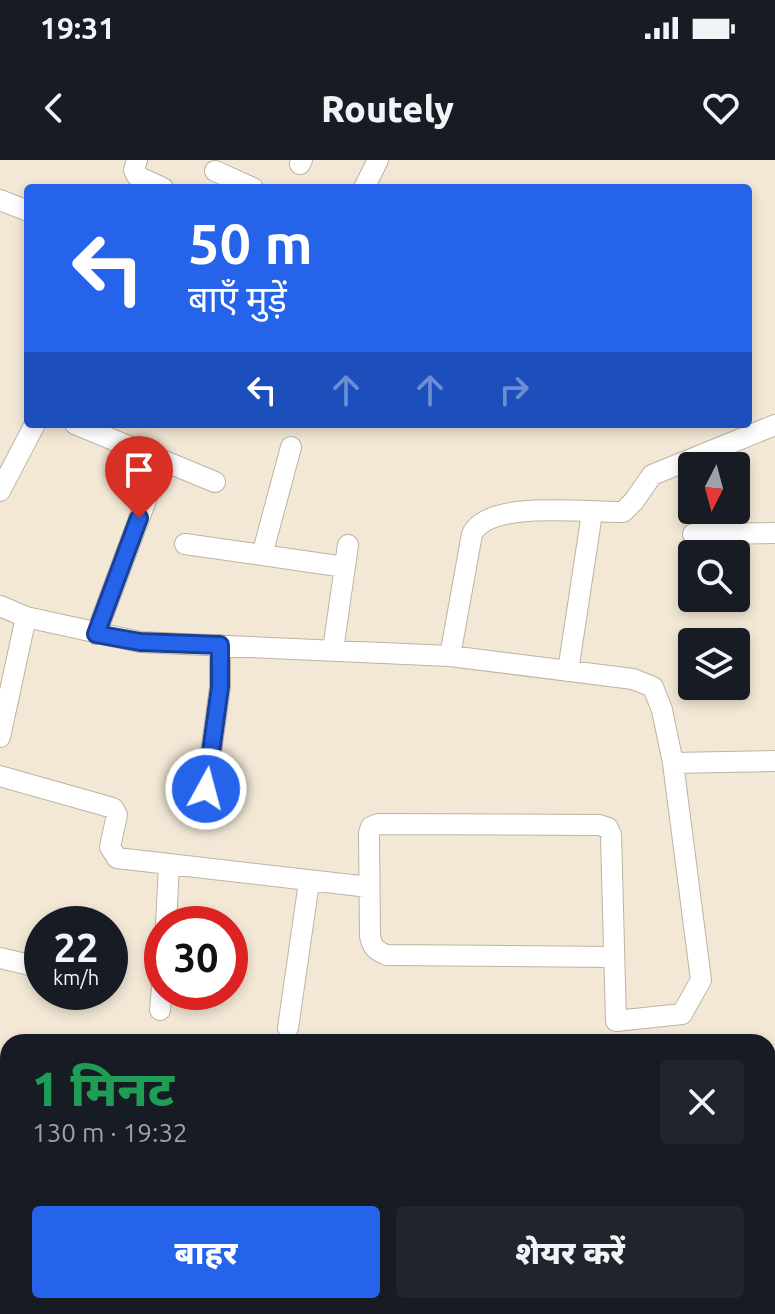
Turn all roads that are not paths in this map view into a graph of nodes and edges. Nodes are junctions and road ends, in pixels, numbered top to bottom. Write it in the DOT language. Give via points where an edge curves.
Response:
graph roads {
  1 [pos="137,160"];
  2 [pos="378,160"];
  3 [pos="214,173"];
  4 [pos="154,184"];
  5 [pos="243,184"];
  6 [pos="366,184"];
  7 [pos="0,200"];
  8 [pos="24,209"];
  9 [pos="775,425"];
  10 [pos="32,428"];
  11 [pos="85,428"];
  12 [pos="291,447"];
  13 [pos="161,460"];
  14 [pos="6,466"];
  15 [pos="215,482"];
  16 [pos="0,491"];
  17 [pos="592,513"];
  18 [pos="775,533"];
  19 [pos="693,534"];
  20 [pos="185,544"];
  21 [pos="348,545"];
  22 [pos="262,555"];
  23 [pos="345,567"];
  24 [pos="0,606"];
  25 [pos="26,617"];
  26 [pos="96,634"];
  27 [pos="220,645"];
  28 [pos="333,650"];
  29 [pos="450,656"];
  30 [pos="568,671"];
  31 [pos="0,737"];
  32 [pos="775,761"];
  33 [pos="673,763"];
  34 [pos="0,776"];
  35 [pos="206,789"];
  36 [pos="169,865"];
  37 [pos="309,882"];
  38 [pos="369,887"];
  39 [pos="167,906"];
  40 [pos="613,957"];
  41 [pos="0,958"];
  42 [pos="24,964"];
  43 [pos="288,1028"];
  1 -- 4 [label="street" via="137,176"];
  2 -- 6 [label="street"];
  3 -- 5 [label="street"];
  7 -- 8 [label="street"];
  9 -- 17 [label="street" via="652,475 623,512"];
  10 -- 14 [label="street"];
  11 -- 13 [label="street"];
  12 -- 22 [label="street"];
  13 -- 15 [label="street"];
  13 -- 26 [label="street"];
  14 -- 16 [label="street"];
  17 -- 29 [label="street" via="525,509 476,526"];
  17 -- 30 [label="street"];
  18 -- 19 [label="street"];
  20 -- 22 [label="street"];
  21 -- 23 [label="street"];
  22 -- 23 [label="street"];
  23 -- 28 [label="street"];
  24 -- 25 [label="street"];
  25 -- 26 [label="street"];
  25 -- 31 [label="street"];
  26 -- 27 [label="street" via="140,642"];
  27 -- 28 [label="street"];
  27 -- 35 [label="street" via="220,687"];
  28 -- 29 [label="street"];
  29 -- 30 [label="street"];
  30 -- 33 [label="street" via="633,679 653,687"];
  32 -- 33 [label="street"];
  33 -- 40 [label="street" via="701,980 682,1014 616,1021"];
  34 -- 36 [label="street" via="113,808 113,854"];
  36 -- 37 [label="street"];
  36 -- 39 [label="street"];
  37 -- 38 [label="street"];
  37 -- 43 [label="street"];
  38 -- 40 [label="street" via="372,945 387,955"];
  38 -- 40 [label="street" via="369,833 378,824 599,825 611,835"];
  41 -- 42 [label="street"];
}
